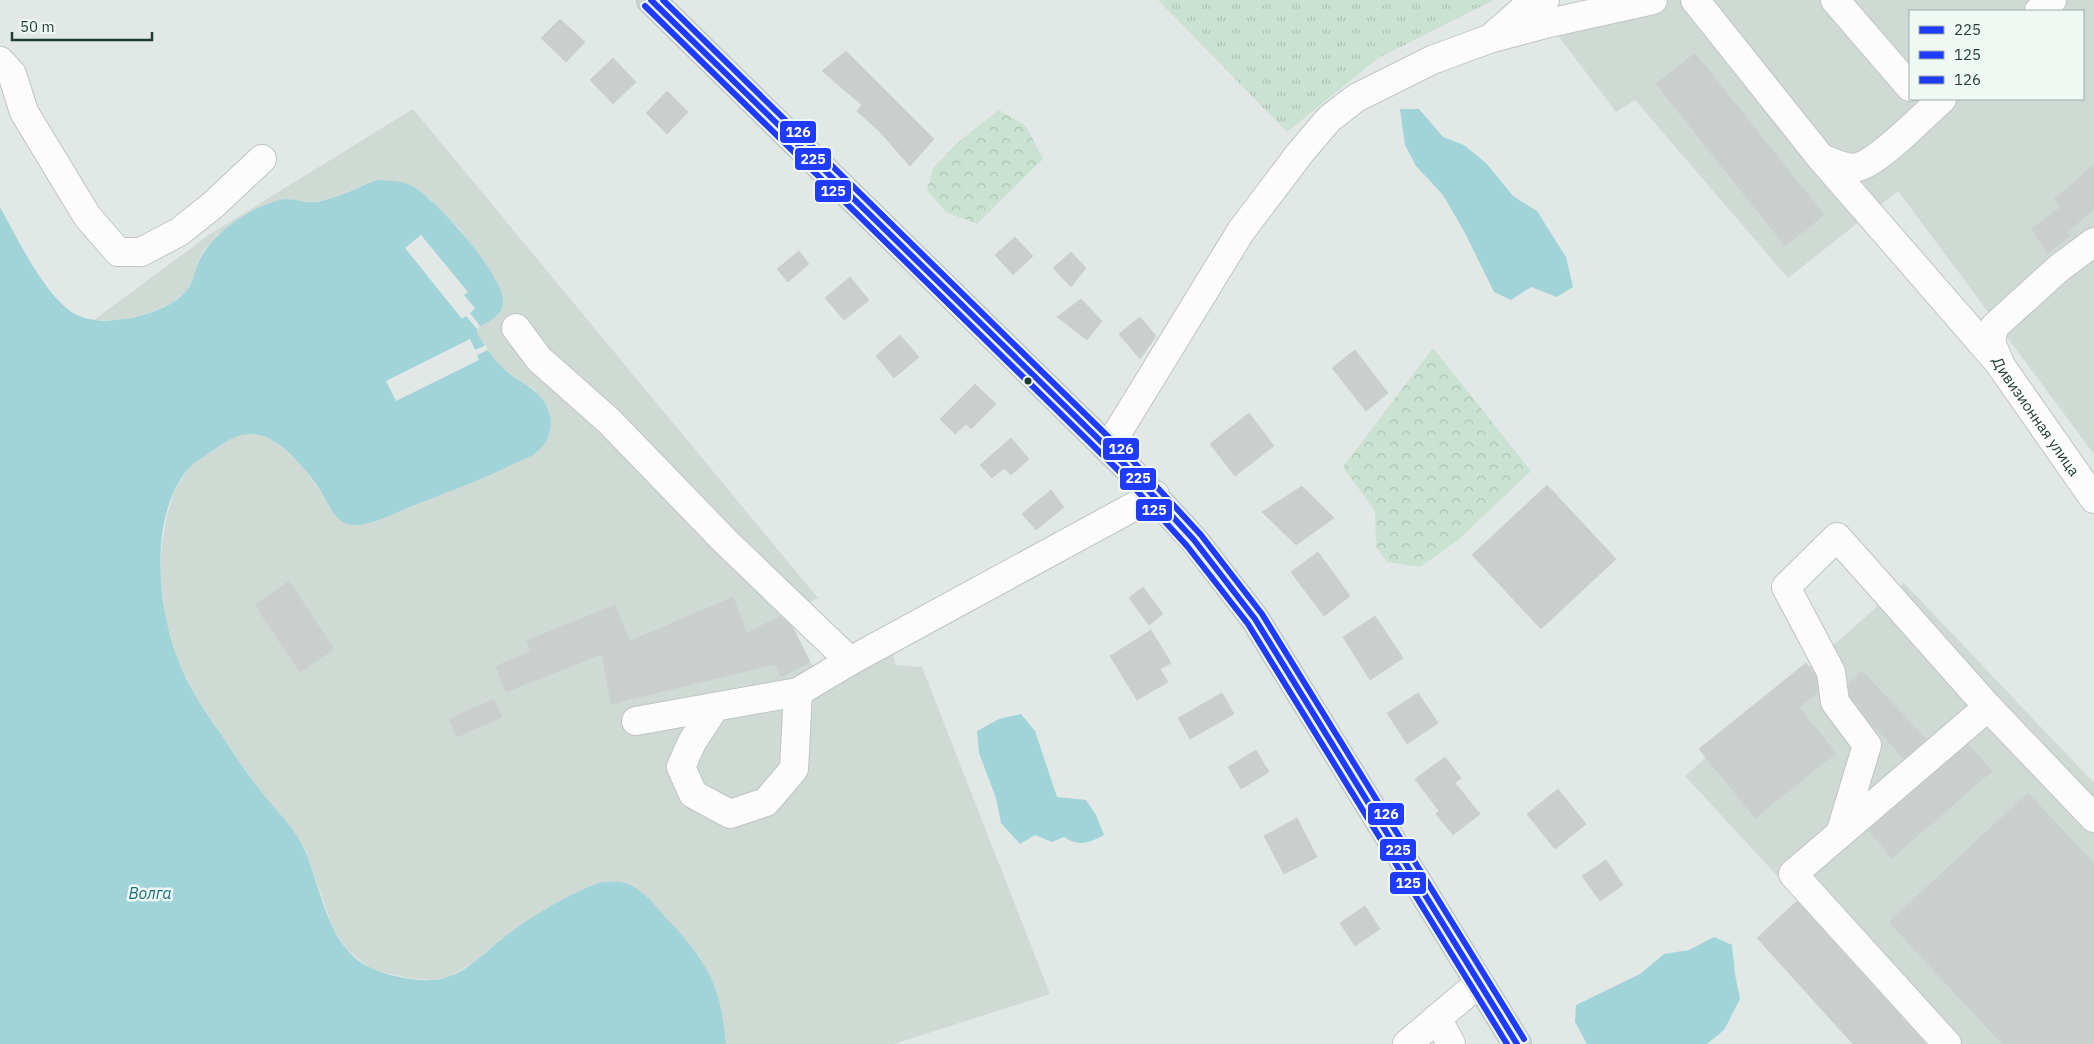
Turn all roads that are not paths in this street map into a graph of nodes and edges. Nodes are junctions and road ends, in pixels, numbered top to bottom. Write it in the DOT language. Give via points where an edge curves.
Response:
graph roads {
  1 [pos="651,0"];
  2 [pos="1545,0"];
  3 [pos="1653,0"];
  4 [pos="1695,0"];
  5 [pos="1835,0"];
  6 [pos="2052,0"];
  7 [pos="2040,10"];
  8 [pos="1489,39"];
  9 [pos="0,61"];
  10 [pos="1909,85"];
  11 [pos="1931,102"];
  12 [pos="1821,158"];
  13 [pos="262,159"];
  14 [pos="2094,242"];
  15 [pos="516,328"];
  16 [pos="2001,366"];
  17 [pos="1108,448"];
  18 [pos="1155,495"];
  19 [pos="2094,499"];
  20 [pos="850,661"];
  21 [pos="798,692"];
  22 [pos="715,707"];
  23 [pos="1988,707"];
  24 [pos="636,721"];
  25 [pos="2094,818"];
  26 [pos="1840,834"];
  27 [pos="1479,982"];
  28 [pos="1437,1018"];
  29 [pos="1407,1044"];
  30 [pos="1451,1044"];
  31 [pos="1517,1044"];
  32 [pos="1947,1044"];
  1 -- 17 [label="main road"];
  2 -- 8 [label="street" via="1525,8"];
  3 -- 8 [label="street"];
  4 -- 12 [label="street"];
  5 -- 10 [label="street"];
  6 -- 7 [label="street"];
  8 -- 17 [label="street" via="1424,64 1356,98 1329,119 1241,231"];
  9 -- 13 [label="street" via="12,74 24,112 87,216 118,252 141,252 180,232"];
  11 -- 12 [label="street" via="1874,160 1857,168"];
  12 -- 16 [label="street"];
  14 -- 16 [label="street, Дивизионная улица" via="2059,268 1994,327 1991,342"];
  15 -- 20 [label="street" via="539,359 609,421 726,542"];
  16 -- 19 [label="street, Дивизионная улица"];
  17 -- 18 [label="main road"];
  18 -- 20 [label="street"];
  18 -- 27 [label="main road" via="1205,553 1255,619"];
  20 -- 21 [label="street"];
  21 -- 22 [label="street"];
  21 -- 22 [label="street" via="794,769 766,802 730,814 693,794 681,767 692,742"];
  22 -- 24 [label="street"];
  23 -- 25 [label="street"];
  23 -- 26 [label="street"];
  23 -- 26 [label="street" via="1837,537 1786,587 1831,672 1835,702 1867,745"];
  26 -- 32 [label="street" via="1793,874"];
  27 -- 28 [label="street"];
  27 -- 31 [label="main road"];
  28 -- 29 [label="street"];
  28 -- 30 [label="street"];
}
